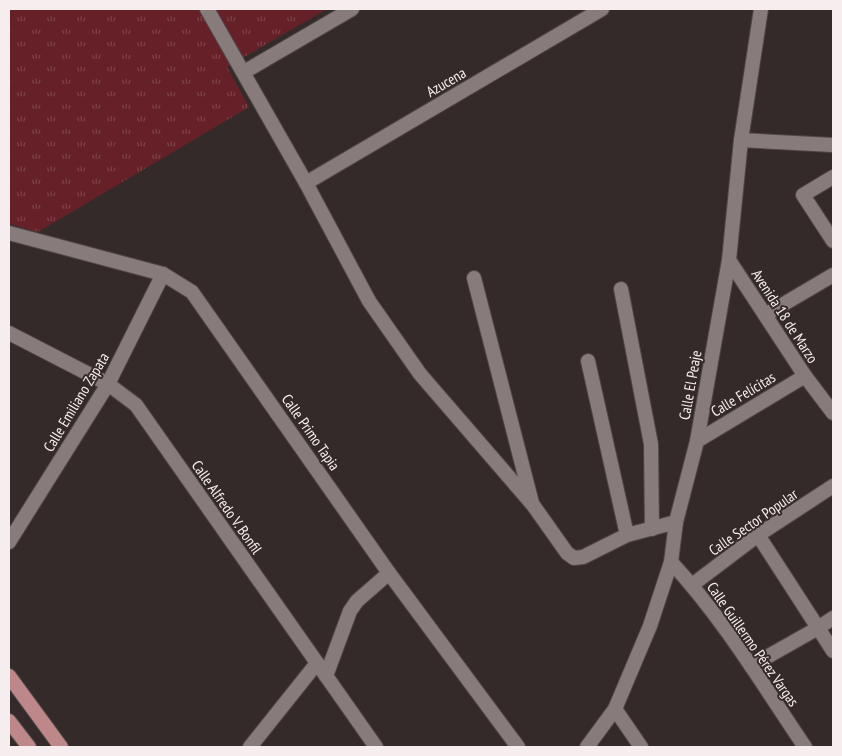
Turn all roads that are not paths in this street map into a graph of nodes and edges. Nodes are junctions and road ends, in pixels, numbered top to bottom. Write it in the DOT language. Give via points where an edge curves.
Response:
graph roads {
  1 [pos="207,9"];
  2 [pos="352,9"];
  3 [pos="602,9"];
  4 [pos="761,9"];
  5 [pos="244,72"];
  6 [pos="741,140"];
  7 [pos="833,144"];
  8 [pos="833,177"];
  9 [pos="306,183"];
  10 [pos="9,234"];
  11 [pos="833,241"];
  12 [pos="729,260"];
  13 [pos="163,274"];
  14 [pos="833,275"];
  15 [pos="474,278"];
  16 [pos="621,289"];
  17 [pos="765,315"];
  18 [pos="9,333"];
  19 [pos="588,362"];
  20 [pos="805,376"];
  21 [pos="108,384"];
  22 [pos="833,413"];
  23 [pos="697,441"];
  24 [pos="833,486"];
  25 [pos="533,506"];
  26 [pos="676,522"];
  27 [pos="652,529"];
  28 [pos="627,535"];
  29 [pos="758,536"];
  30 [pos="9,542"];
  31 [pos="671,562"];
  32 [pos="389,573"];
  33 [pos="692,585"];
  34 [pos="833,618"];
  35 [pos="818,628"];
  36 [pos="833,651"];
  37 [pos="317,663"];
  38 [pos="751,666"];
  39 [pos="326,676"];
  40 [pos="10,679"];
  41 [pos="615,709"];
  42 [pos="9,722"];
  43 [pos="29,747"];
  44 [pos="61,747"];
  45 [pos="250,747"];
  46 [pos="376,747"];
  47 [pos="518,747"];
  48 [pos="587,747"];
  49 [pos="641,747"];
  50 [pos="805,747"];
  1 -- 5 [label="street"];
  2 -- 5 [label="street"];
  3 -- 9 [label="street, Azucena"];
  4 -- 6 [label="street, Calle El Peaje"];
  5 -- 9 [label="street"];
  6 -- 7 [label="street"];
  6 -- 12 [label="street, Calle El Peaje"];
  8 -- 11 [label="street" via="803,195"];
  9 -- 25 [label="street" via="369,301 420,374"];
  10 -- 13 [label="street, Calle Primo Tapia"];
  12 -- 17 [label="street, Avenida 18 de Marzo"];
  12 -- 23 [label="street, Calle El Peaje"];
  13 -- 21 [label="street, Calle Emiliano Zapata"];
  13 -- 32 [label="street, Calle Primo Tapia" via="192,292"];
  14 -- 17 [label="street"];
  15 -- 25 [label="street"];
  16 -- 27 [label="street" via="651,444"];
  17 -- 20 [label="street, Avenida 18 de Marzo"];
  18 -- 21 [label="street, Calle Alfredo V. Bonfil"];
  19 -- 28 [label="street"];
  20 -- 22 [label="street, Avenida 18 de Marzo"];
  20 -- 23 [label="street, Calle Felícitas"];
  21 -- 30 [label="street, Calle Emiliano Zapata"];
  21 -- 37 [label="street, Calle Alfredo V. Bonfil" via="136,405"];
  23 -- 26 [label="street, Calle El Peaje"];
  24 -- 29 [label="street, Calle Sector Popular"];
  25 -- 28 [label="street" via="567,554 574,558 583,557"];
  26 -- 27 [label="street"];
  26 -- 31 [label="street, Calle El Peaje"];
  27 -- 28 [label="street"];
  29 -- 33 [label="street, Calle Sector Popular"];
  29 -- 35 [label="street"];
  31 -- 33 [label="street, Calle Guillermo Pérez Vargas"];
  31 -- 41 [label="street, Calle El Peaje" via="650,626"];
  32 -- 39 [label="street" via="350,611"];
  32 -- 47 [label="street, Calle Primo Tapia"];
  33 -- 38 [label="street, Calle Guillermo Pérez Vargas"];
  34 -- 35 [label="street"];
  35 -- 36 [label="street"];
  35 -- 38 [label="street"];
  37 -- 39 [label="street, Calle Alfredo V. Bonfil"];
  37 -- 45 [label="street"];
  38 -- 50 [label="street, Calle Guillermo Pérez Vargas"];
  39 -- 46 [label="street, Calle Alfredo V. Bonfil"];
  40 -- 44 [label="main road"];
  41 -- 48 [label="street, Calle El Peaje"];
  41 -- 49 [label="street"];
  42 -- 43 [label="main road"];
}
